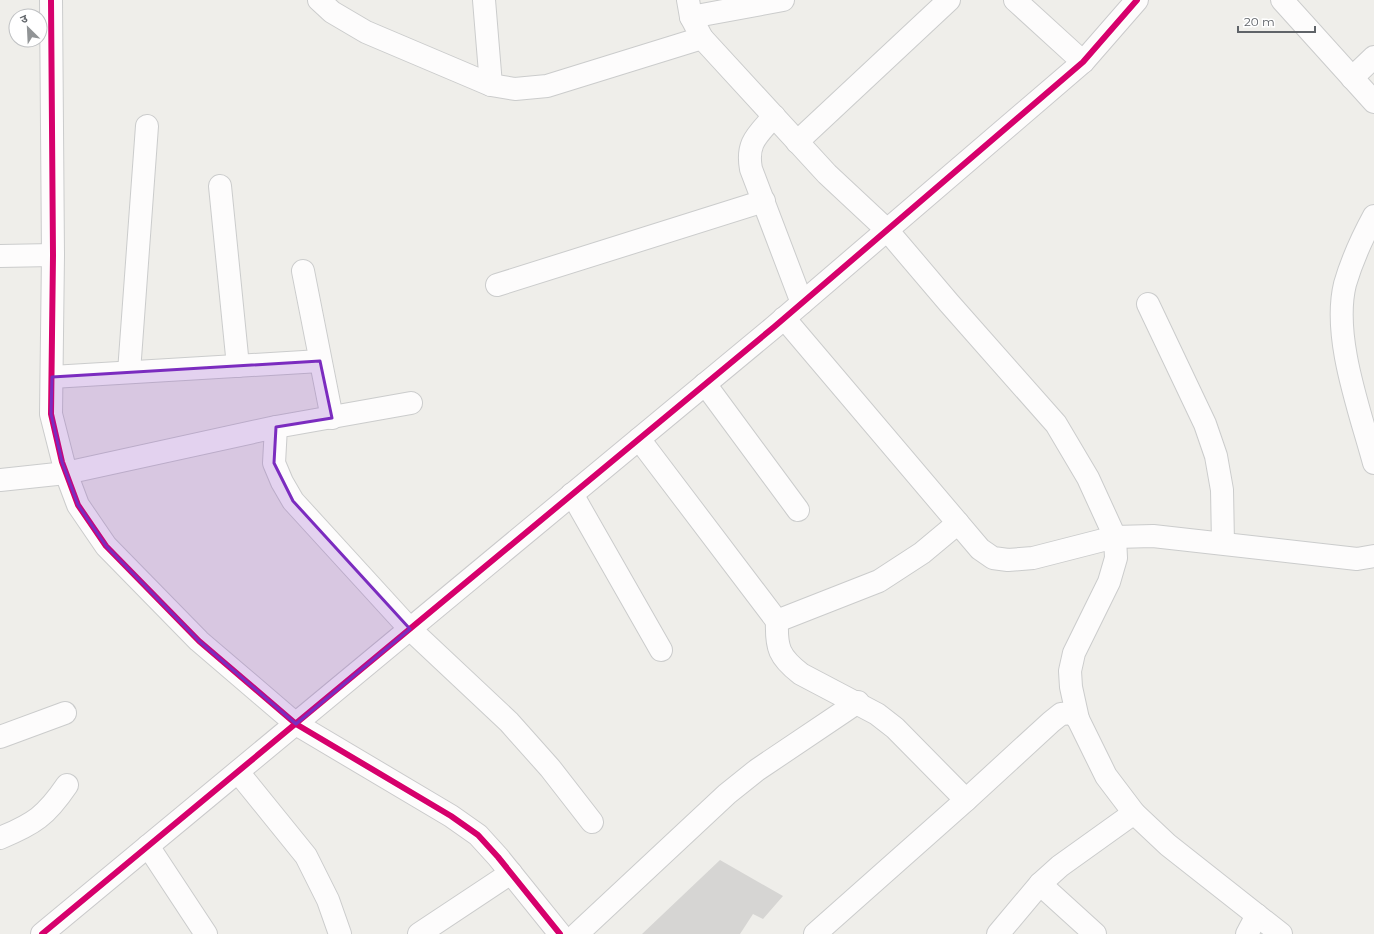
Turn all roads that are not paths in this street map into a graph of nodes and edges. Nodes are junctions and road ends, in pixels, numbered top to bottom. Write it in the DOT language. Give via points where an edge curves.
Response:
graph roads {
  1 [pos="51,0"];
  2 [pos="319,0"];
  3 [pos="484,0"];
  4 [pos="783,0"];
  5 [pos="950,0"];
  6 [pos="1015,0"];
  7 [pos="1137,0"];
  8 [pos="1282,0"];
  9 [pos="690,9"];
  10 [pos="702,38"];
  11 [pos="1374,57"];
  12 [pos="1083,62"];
  13 [pos="1352,78"];
  14 [pos="491,85"];
  15 [pos="1374,102"];
  16 [pos="774,116"];
  17 [pos="147,126"];
  18 [pos="797,142"];
  19 [pos="220,186"];
  20 [pos="764,201"];
  21 [pos="1374,216"];
  22 [pos="887,230"];
  23 [pos="53,255"];
  24 [pos="0,256"];
  25 [pos="303,271"];
  26 [pos="497,285"];
  27 [pos="802,302"];
  28 [pos="1148,304"];
  29 [pos="784,318"];
  30 [pos="320,361"];
  31 [pos="238,366"];
  32 [pos="129,372"];
  33 [pos="52,377"];
  34 [pos="705,384"];
  35 [pos="411,403"];
  36 [pos="332,418"];
  37 [pos="276,428"];
  38 [pos="639,439"];
  39 [pos="1374,463"];
  40 [pos="66,473"];
  41 [pos="0,480"];
  42 [pos="572,494"];
  43 [pos="798,510"];
  44 [pos="958,523"];
  45 [pos="1115,537"];
  46 [pos="1223,543"];
  47 [pos="1374,556"];
  48 [pos="778,621"];
  49 [pos="410,629"];
  50 [pos="661,650"];
  51 [pos="858,702"];
  52 [pos="65,713"];
  53 [pos="1078,718"];
  54 [pos="296,724"];
  55 [pos="0,737"];
  56 [pos="238,772"];
  57 [pos="67,785"];
  58 [pos="966,800"];
  59 [pos="1134,813"];
  60 [pos="592,822"];
  61 [pos="0,838"];
  62 [pos="148,846"];
  63 [pos="511,873"];
  64 [pos="1040,884"];
  65 [pos="1252,925"];
  66 [pos="42,934"];
  67 [pos="206,934"];
  68 [pos="340,934"];
  69 [pos="419,934"];
  70 [pos="560,934"];
  71 [pos="577,934"];
  72 [pos="815,934"];
  73 [pos="998,934"];
  74 [pos="1095,934"];
  75 [pos="1281,934"];
  1 -- 23 [label="street"];
  2 -- 14 [label="street" via="332,12 366,32"];
  3 -- 14 [label="street"];
  4 -- 9 [label="street"];
  5 -- 18 [label="street"];
  6 -- 12 [label="street"];
  7 -- 12 [label="street"];
  8 -- 13 [label="street"];
  9 -- 10 [label="street"];
  10 -- 14 [label="street" via="547,86 515,89"];
  10 -- 16 [label="street"];
  11 -- 13 [label="street"];
  12 -- 22 [label="street"];
  13 -- 15 [label="street"];
  16 -- 18 [label="street"];
  16 -- 20 [label="street" via="750,148 751,169"];
  17 -- 32 [label="street"];
  18 -- 22 [label="street"];
  19 -- 31 [label="street"];
  20 -- 26 [label="street"];
  20 -- 27 [label="street"];
  21 -- 39 [label="street" via="1355,253 1345,285 1342,316 1345,354"];
  22 -- 27 [label="street"];
  22 -- 45 [label="street" via="1056,424 1088,478"];
  23 -- 24 [label="street"];
  23 -- 33 [label="street"];
  25 -- 30 [label="street"];
  27 -- 29 [label="street"];
  28 -- 46 [label="street" via="1205,424 1216,456 1222,490"];
  29 -- 34 [label="street"];
  29 -- 44 [label="street"];
  30 -- 31 [label="street"];
  30 -- 36 [label="street"];
  31 -- 32 [label="street"];
  32 -- 33 [label="street"];
  33 -- 40 [label="street" via="51,414"];
  34 -- 38 [label="street"];
  34 -- 43 [label="street"];
  35 -- 36 [label="street"];
  36 -- 37 [label="street"];
  37 -- 40 [label="street"];
  37 -- 49 [label="street" via="274,463 293,501"];
  38 -- 42 [label="street"];
  38 -- 48 [label="street"];
  40 -- 41 [label="street"];
  40 -- 54 [label="street" via="78,505 106,546 199,641"];
  42 -- 49 [label="street"];
  42 -- 50 [label="street"];
  44 -- 45 [label="street" via="980,549 993,558 1008,560 1033,558"];
  44 -- 48 [label="street" via="922,553 879,581"];
  45 -- 46 [label="street" via="1153,536"];
  45 -- 53 [label="street" via="1116,558 1109,582 1074,653 1070,671"];
  46 -- 47 [label="street" via="1357,559"];
  48 -- 51 [label="street" via="776,638 779,652 790,666"];
  49 -- 54 [label="street"];
  49 -- 60 [label="street" via="509,722 550,768"];
  51 -- 58 [label="street" via="895,728"];
  51 -- 71 [label="street" via="756,770"];
  52 -- 55 [label="street"];
  53 -- 58 [label="street" via="1072,713 1061,714"];
  53 -- 59 [label="street" via="1106,776"];
  54 -- 56 [label="street"];
  54 -- 63 [label="street" via="451,816 478,835"];
  56 -- 62 [label="street"];
  56 -- 68 [label="street" via="306,856 318,877"];
  57 -- 61 [label="street" via="41,818"];
  58 -- 72 [label="street"];
  59 -- 64 [label="street" via="1079,851"];
  59 -- 65 [label="street"];
  62 -- 66 [label="street"];
  62 -- 67 [label="street"];
  63 -- 69 [label="street"];
  63 -- 70 [label="street"];
  64 -- 73 [label="street"];
  64 -- 74 [label="street"];
  65 -- 75 [label="street"];
}
